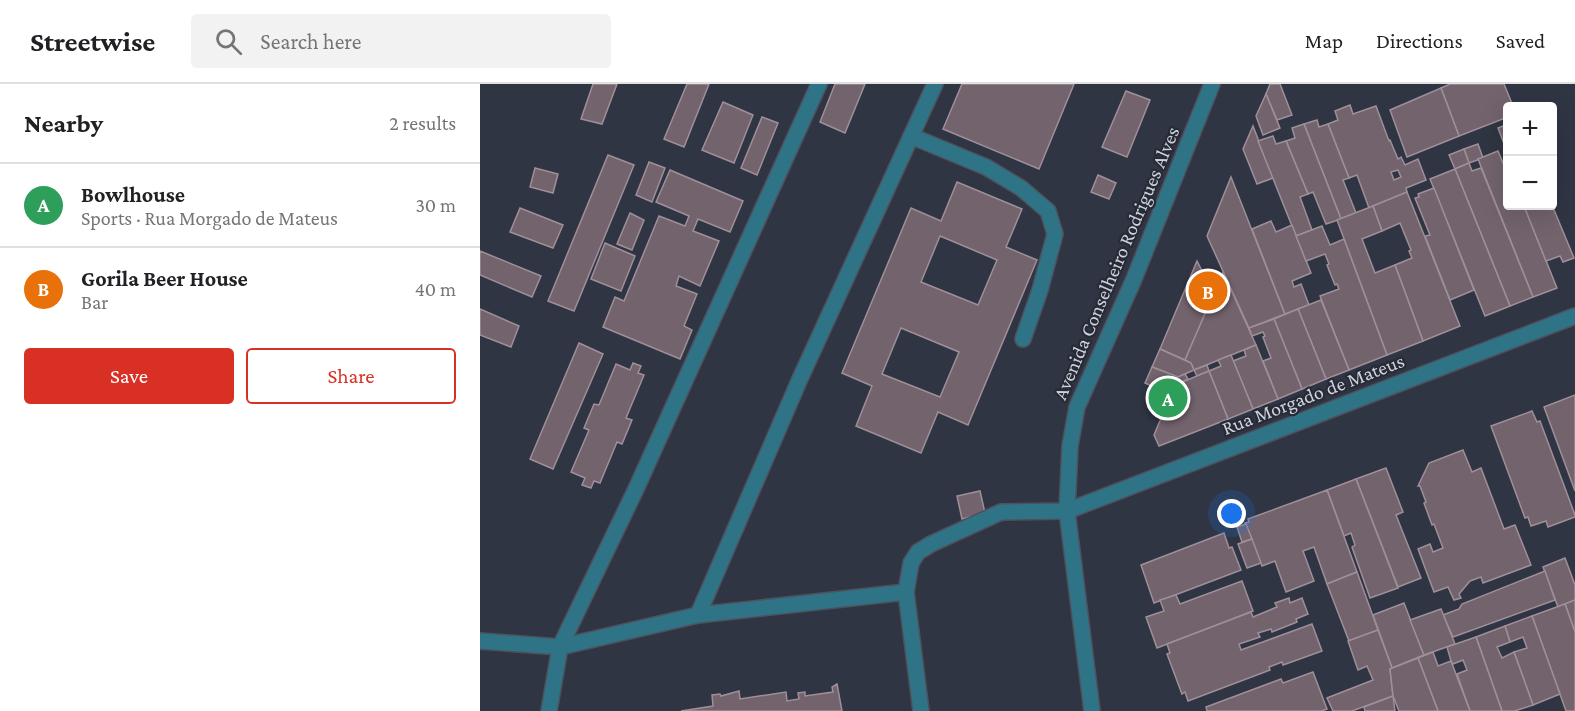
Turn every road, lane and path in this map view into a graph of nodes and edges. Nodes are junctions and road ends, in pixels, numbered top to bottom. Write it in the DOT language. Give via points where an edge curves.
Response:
graph roads {
  1 [pos="819,84"];
  2 [pos="935,84"];
  3 [pos="1212,84"];
  4 [pos="911,136"];
  5 [pos="1575,316"];
  6 [pos="1023,339"];
  7 [pos="1067,511"];
  8 [pos="906,592"];
  9 [pos="698,615"];
  10 [pos="480,641"];
  11 [pos="560,647"];
  12 [pos="549,711"];
  13 [pos="921,711"];
  14 [pos="1092,711"];
  1 -- 11 [label="street" via="636,489"];
  2 -- 4 [label="street"];
  3 -- 7 [label="street, Avenida Conselheiro Rodrigues Alves" via="1134,279 1077,406 1070,446"];
  4 -- 6 [label="street" via="987,167 1048,211 1055,234"];
  4 -- 9 [label="street"];
  5 -- 7 [label="street, Rua Morgado de Mateus"];
  7 -- 8 [label="street" via="1001,512 931,544 918,552 911,563"];
  7 -- 14 [label="street, Avenida Conselheiro Rodrigues Alves"];
  8 -- 9 [label="street"];
  8 -- 13 [label="street"];
  9 -- 11 [label="street"];
  10 -- 11 [label="street"];
  11 -- 12 [label="street"];
}
